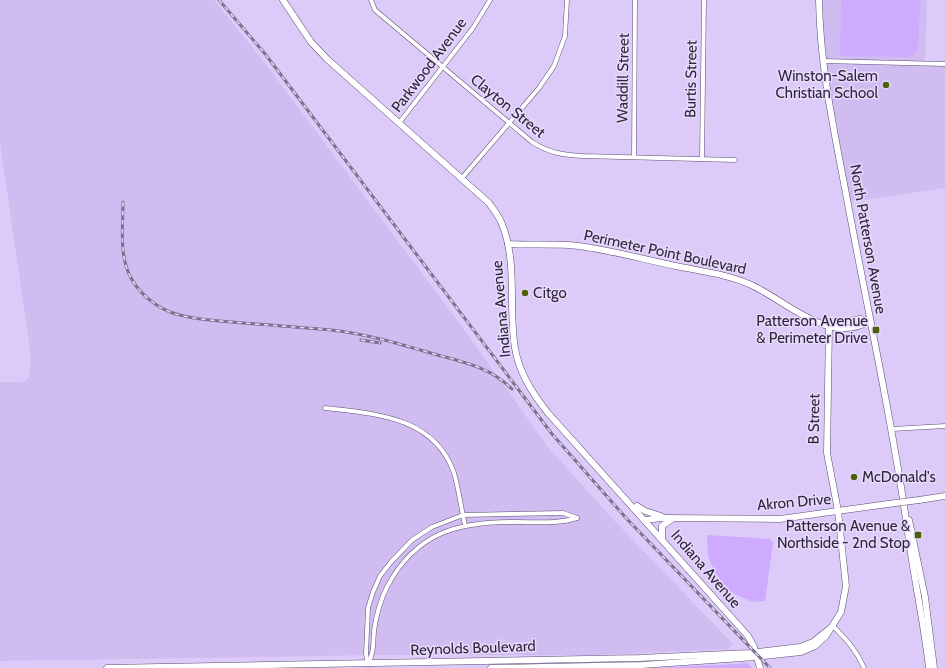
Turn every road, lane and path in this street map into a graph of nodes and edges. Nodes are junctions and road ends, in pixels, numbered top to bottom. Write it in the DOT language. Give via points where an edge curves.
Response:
graph roads {
  1 [pos="283,0"];
  2 [pos="371,0"];
  3 [pos="490,0"];
  4 [pos="567,0"];
  5 [pos="636,0"];
  6 [pos="704,0"];
  7 [pos="819,0"];
  8 [pos="823,61"];
  9 [pos="945,64"];
  10 [pos="442,68"];
  11 [pos="399,123"];
  12 [pos="508,123"];
  13 [pos="634,157"];
  14 [pos="702,159"];
  15 [pos="735,160"];
  16 [pos="462,178"];
  17 [pos="508,244"];
  18 [pos="870,321"];
  19 [pos="829,325"];
  20 [pos="325,408"];
  21 [pos="945,426"];
  22 [pos="892,429"];
  23 [pos="945,496"];
  24 [pos="625,498"];
  25 [pos="905,504"];
  26 [pos="838,511"];
  27 [pos="463,515"];
  28 [pos="672,518"];
  29 [pos="645,520"];
  30 [pos="465,525"];
  31 [pos="662,539"];
  32 [pos="833,626"];
  33 [pos="756,655"];
  34 [pos="368,666"];
  35 [pos="107,668"];
  36 [pos="491,668"];
  37 [pos="760,668"];
  38 [pos="864,668"];
  39 [pos="929,668"];
  40 [pos="934,668"];
  1 -- 11 [label="main road, Indiana Avenue" via="306,35 327,59"];
  2 -- 10 [label="street, Clayton Street" via="375,10"];
  3 -- 10 [label="street, Parkwood Avenue"];
  4 -- 12 [label="street" via="565,36 556,62 539,88"];
  5 -- 13 [label="street, Waddill Street"];
  6 -- 14 [label="street, Burtis Street"];
  7 -- 8 [label="main road, North Patterson Avenue"];
  8 -- 9 [label="street"];
  8 -- 18 [label="main road, North Patterson Avenue"];
  10 -- 11 [label="street, Parkwood Avenue"];
  10 -- 12 [label="street, Clayton Street"];
  11 -- 16 [label="main road, Indiana Avenue"];
  12 -- 13 [label="street, Clayton Street" via="542,149 555,154"];
  12 -- 16 [label="street"];
  13 -- 14 [label="street, Clayton Street"];
  14 -- 15 [label="street, Clayton Street"];
  16 -- 17 [label="main road, Indiana Avenue" via="489,203 501,222"];
  17 -- 19 [label="main road, Perimeter Point Boulevard" via="579,246 740,280 764,291 801,315"];
  17 -- 24 [label="main road, Indiana Avenue" via="512,267 514,342 522,372 548,414"];
  18 -- 19 [label="main road, Perimeter Point Boulevard" via="861,326"];
  18 -- 22 [label="main road, North Patterson Avenue"];
  19 -- 26 [label="main road, B Street" via="827,452"];
  20 -- 27 [label="street" via="391,417 412,425 425,434 439,447 454,474"];
  21 -- 22 [label="street"];
  22 -- 25 [label="main road, North Patterson Avenue"];
  23 -- 26 [label="main road, Akron Drive, bridge"];
  24 -- 28 [label="main road" via="643,510"];
  24 -- 29 [label="main road, Indiana Avenue"];
  25 -- 39 [label="main road, North Patterson Avenue"];
  25 -- 40 [label="main road, North Patterson Avenue" via="919,560"];
  26 -- 28 [label="main road, Akron Drive" via="780,519"];
  26 -- 32 [label="main road, Reynolds Boulevard" via="846,586 843,606"];
  27 -- 30 [label="street"];
  27 -- 30 [label="street" via="563,513 577,518 563,523 500,522"];
  27 -- 34 [label="street" via="432,527 412,540 380,576 368,608"];
  28 -- 29 [label="main road, Akron Drive"];
  28 -- 31 [label="main road" via="662,526"];
  29 -- 31 [label="main road, Indiana Avenue"];
  30 -- 34 [label="street" via="451,528 429,540 411,554 392,577 377,615 373,654"];
  31 -- 33 [label="main road, Indiana Avenue" via="748,636"];
  32 -- 33 [label="main road, Reynolds Boulevard" via="815,646 801,652"];
  32 -- 38 [label="street" via="853,647"];
  33 -- 34 [label="main road, Reynolds Boulevard"];
  33 -- 36 [label="main road, Reynolds Boulevard" via="642,665"];
  33 -- 37 [label="main road, Indiana Avenue"];
  34 -- 35 [label="main road, Reynolds Boulevard"];
}
